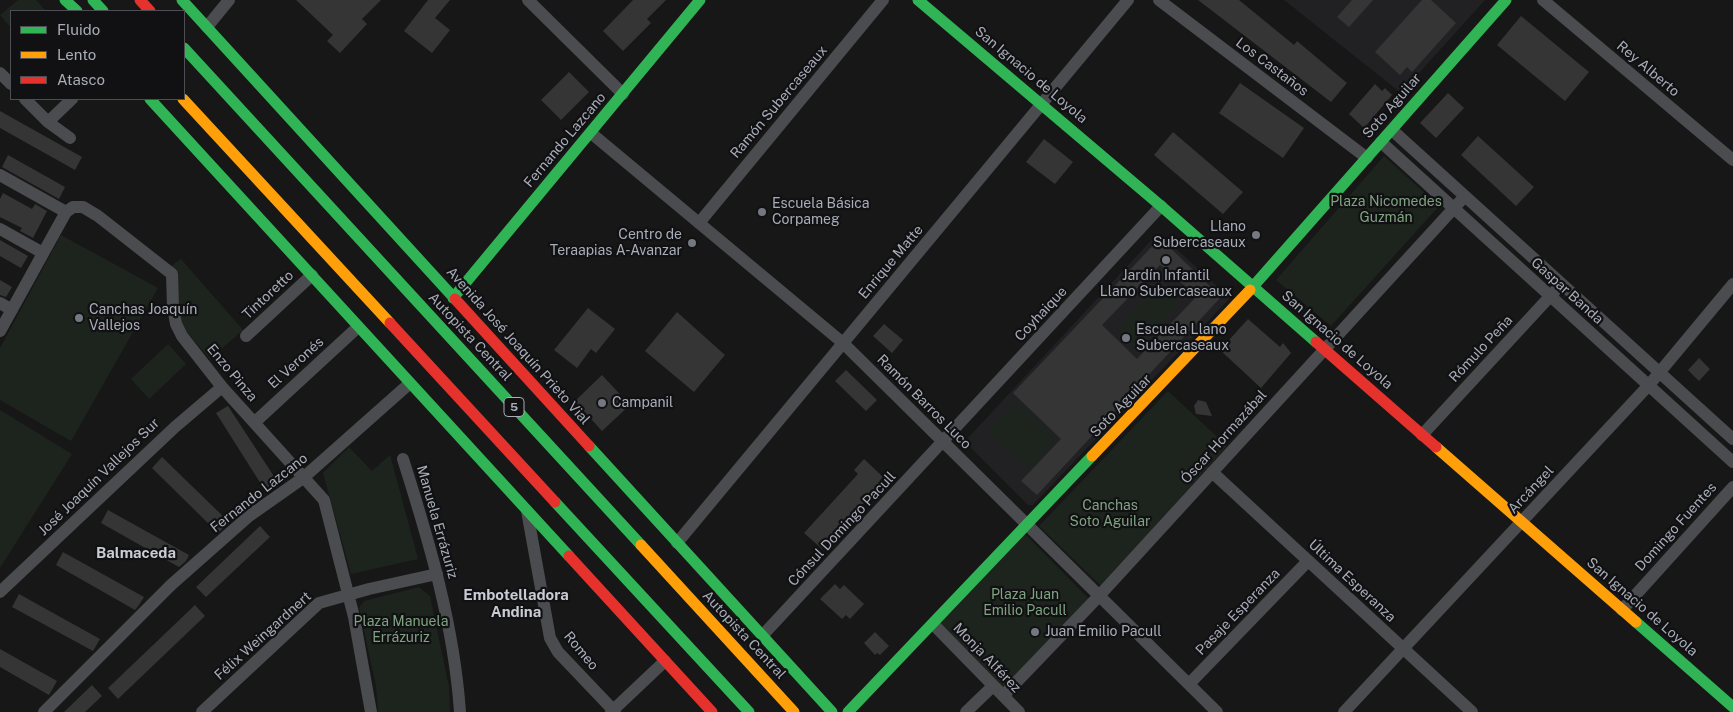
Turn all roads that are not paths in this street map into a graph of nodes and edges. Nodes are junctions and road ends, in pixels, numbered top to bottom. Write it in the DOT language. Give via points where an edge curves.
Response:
graph roads {
  1 [pos="59,0"];
  2 [pos="65,0"];
  3 [pos="93,0"];
  4 [pos="140,0"];
  5 [pos="182,0"];
  6 [pos="229,0"];
  7 [pos="528,0"];
  8 [pos="700,0"];
  9 [pos="882,0"];
  10 [pos="918,0"];
  11 [pos="1128,0"];
  12 [pos="1159,0"];
  13 [pos="1506,0"];
  14 [pos="1544,0"];
  15 [pos="68,10"];
  16 [pos="76,10"];
  17 [pos="102,10"];
  18 [pos="149,10"];
  19 [pos="206,27"];
  20 [pos="185,48"];
  21 [pos="0,72"];
  22 [pos="10,83"];
  23 [pos="623,94"];
  24 [pos="27,100"];
  25 [pos="71,100"];
  26 [pos="151,100"];
  27 [pos="172,100"];
  28 [pos="185,100"];
  29 [pos="1043,103"];
  30 [pos="48,122"];
  31 [pos="1392,130"];
  32 [pos="591,133"];
  33 [pos="70,138"];
  34 [pos="1381,142"];
  35 [pos="227,146"];
  36 [pos="1367,158"];
  37 [pos="1733,160"];
  38 [pos="0,175"];
  39 [pos="1465,196"];
  40 [pos="1161,206"];
  41 [pos="1454,208"];
  42 [pos="70,210"];
  43 [pos="698,223"];
  44 [pos="0,230"];
  45 [pos="43,253"];
  46 [pos="312,274"];
  47 [pos="1562,283"];
  48 [pos="1253,287"];
  49 [pos="1730,292"];
  50 [pos="1550,296"];
  51 [pos="453,298"];
  52 [pos="0,303"];
  53 [pos="12,310"];
  54 [pos="358,327"];
  55 [pos="0,330"];
  56 [pos="246,336"];
  57 [pos="843,343"];
  58 [pos="1325,349"];
  59 [pos="1660,372"];
  60 [pos="409,384"];
  61 [pos="1649,385"];
  62 [pos="222,387"];
  63 [pos="255,422"];
  64 [pos="1422,435"];
  65 [pos="1733,439"];
  66 [pos="944,442"];
  67 [pos="403,459"];
  68 [pos="1733,462"];
  69 [pos="1212,472"];
  70 [pos="304,478"];
  71 [pos="1733,487"];
  72 [pos="527,512"];
  73 [pos="1522,522"];
  74 [pos="1028,526"];
  75 [pos="677,543"];
  76 [pos="1308,561"];
  77 [pos="437,574"];
  78 [pos="0,592"];
  79 [pos="349,594"];
  80 [pos="1099,596"];
  81 [pos="1622,610"];
  82 [pos="934,625"];
  83 [pos="762,636"];
  84 [pos="1403,649"];
  85 [pos="665,661"];
  86 [pos="1189,684"];
  87 [pos="993,686"];
  88 [pos="1003,696"];
  89 [pos="1730,708"];
  90 [pos="613,711"];
  91 [pos="44,712"];
  92 [pos="202,712"];
  93 [pos="372,712"];
  94 [pos="460,712"];
  95 [pos="712,712"];
  96 [pos="749,712"];
  97 [pos="794,712"];
  98 [pos="832,712"];
  99 [pos="848,712"];
  100 [pos="966,712"];
  101 [pos="1019,712"];
  102 [pos="1217,712"];
  103 [pos="1344,712"];
  104 [pos="1472,712"];
  1 -- 15 [label="main road"];
  2 -- 16 [label="main road"];
  3 -- 17 [label="main road"];
  4 -- 18 [label="main road"];
  5 -- 19 [label="main road, Avenida José Joaquín Prieto Vial"];
  6 -- 19 [label="street"];
  7 -- 23 [label="street"];
  8 -- 23 [label="main road, Fernando Lazcano"];
  9 -- 43 [label="street, Ramón Subercaseaux"];
  10 -- 29 [label="main road, San Ignacio de Loyola"];
  11 -- 29 [label="street, Enrique Matte"];
  12 -- 36 [label="street, Los Castaños"];
  13 -- 31 [label="main road, Soto Aguilar"];
  14 -- 37 [label="street, Rey Alberto"];
  19 -- 51 [label="main road, Avenida José Joaquín Prieto Vial"];
  20 -- 97 [label="main road, Autopista Central / 5"];
  21 -- 22 [label="street"];
  23 -- 32 [label="main road, Fernando Lazcano"];
  24 -- 30 [label="street"];
  25 -- 30 [label="street"];
  26 -- 46 [label="main road"];
  27 -- 35 [label="main road"];
  28 -- 35 [label="main road, 5"];
  29 -- 40 [label="main road, San Ignacio de Loyola"];
  29 -- 57 [label="street, Enrique Matte"];
  30 -- 33 [label="street"];
  31 -- 34 [label="main road, Soto Aguilar"];
  31 -- 39 [label="street, Gaspar Banda"];
  32 -- 43 [label="street, Ramón Barros Luco"];
  32 -- 51 [label="main road, Fernando Lazcano"];
  34 -- 36 [label="main road, Soto Aguilar"];
  34 -- 41 [label="street, Gaspar Banda"];
  35 -- 96 [label="main road, 5"];
  36 -- 48 [label="main road, Soto Aguilar"];
  38 -- 42 [label="street, Enzo Pinza"];
  39 -- 41 [label="street, Óscar Hormazábal"];
  39 -- 47 [label="street, Gaspar Banda"];
  40 -- 48 [label="main road, San Ignacio de Loyola"];
  40 -- 66 [label="street, Coyhaique"];
  41 -- 50 [label="street, Gaspar Banda"];
  41 -- 58 [label="street, Óscar Hormazábal"];
  42 -- 45 [label="street"];
  42 -- 62 [label="street, Enzo Pinza" via="83,207 98,216 172,274 176,324"];
  43 -- 57 [label="street, Ramón Barros Luco"];
  44 -- 45 [label="street"];
  45 -- 53 [label="street"];
  46 -- 54 [label="main road"];
  46 -- 56 [label="street, Tintoretto"];
  47 -- 50 [label="street, Rómulo Peña"];
  47 -- 59 [label="street, Gaspar Banda"];
  48 -- 58 [label="main road, San Ignacio de Loyola"];
  48 -- 74 [label="main road, Soto Aguilar"];
  49 -- 59 [label="street, Arcángel"];
  50 -- 61 [label="street, Gaspar Banda"];
  50 -- 64 [label="street, Rómulo Peña"];
  51 -- 75 [label="main road, Avenida José Joaquín Prieto Vial"];
  52 -- 53 [label="street"];
  53 -- 55 [label="street"];
  54 -- 60 [label="main road"];
  54 -- 63 [label="street, El Veronés"];
  57 -- 66 [label="street, Ramón Barros Luco"];
  57 -- 75 [label="street, Enrique Matte"];
  58 -- 64 [label="main road, San Ignacio de Loyola"];
  58 -- 69 [label="street, Óscar Hormazábal"];
  59 -- 61 [label="street, Arcángel"];
  59 -- 65 [label="street, Gaspar Banda"];
  60 -- 70 [label="street, Fernando Lazcano"];
  60 -- 72 [label="main road"];
  61 -- 68 [label="street, Gaspar Banda"];
  61 -- 73 [label="street, Arcángel"];
  62 -- 63 [label="street, Enzo Pinza"];
  62 -- 78 [label="street, José Joaquín Vallejos Sur" via="168,433"];
  63 -- 70 [label="street, Enzo Pinza"];
  64 -- 73 [label="main road, San Ignacio de Loyola"];
  66 -- 74 [label="street, Ramón Barros Luco"];
  66 -- 83 [label="street, Cónsul Domingo Pacull"];
  67 -- 77 [label="street, Manuela Errázuriz"];
  69 -- 76 [label="street, Última Esperanza"];
  69 -- 80 [label="street, Óscar Hormazábal"];
  70 -- 79 [label="street" via="324,500"];
  70 -- 91 [label="street, Fernando Lazcano" via="249,516 171,586"];
  71 -- 81 [label="street, Domingo Fuentes"];
  72 -- 85 [label="main road"];
  72 -- 90 [label="street, Romeo" via="550,638 558,652"];
  73 -- 81 [label="main road, San Ignacio de Loyola"];
  73 -- 84 [label="street, Arcángel"];
  74 -- 80 [label="street, Ramón Barros Luco"];
  74 -- 82 [label="main road, Soto Aguilar"];
  75 -- 83 [label="main road, Avenida José Joaquín Prieto Vial"];
  76 -- 84 [label="street, Última Esperanza"];
  76 -- 86 [label="street, Pasaje Esperanza"];
  77 -- 79 [label="street, Félix Weingardnert"];
  77 -- 94 [label="street, Manuela Errázuriz"];
  79 -- 92 [label="street, Félix Weingardnert" via="315,606"];
  79 -- 93 [label="street"];
  80 -- 86 [label="street, Ramón Barros Luco"];
  80 -- 88 [label="street, Óscar Hormazábal"];
  81 -- 89 [label="main road, San Ignacio de Loyola"];
  82 -- 87 [label="street, Monja Alférez"];
  82 -- 99 [label="main road, Soto Aguilar"];
  83 -- 98 [label="main road, Avenida José Joaquín Prieto Vial"];
  84 -- 103 [label="street, Arcángel"];
  84 -- 104 [label="street, Última Esperanza"];
  85 -- 90 [label="street"];
  85 -- 95 [label="main road"];
  86 -- 102 [label="street, Ramón Barros Luco"];
  87 -- 88 [label="street, Monja Alférez"];
  87 -- 100 [label="street"];
  88 -- 101 [label="street, Monja Alférez"];
}
